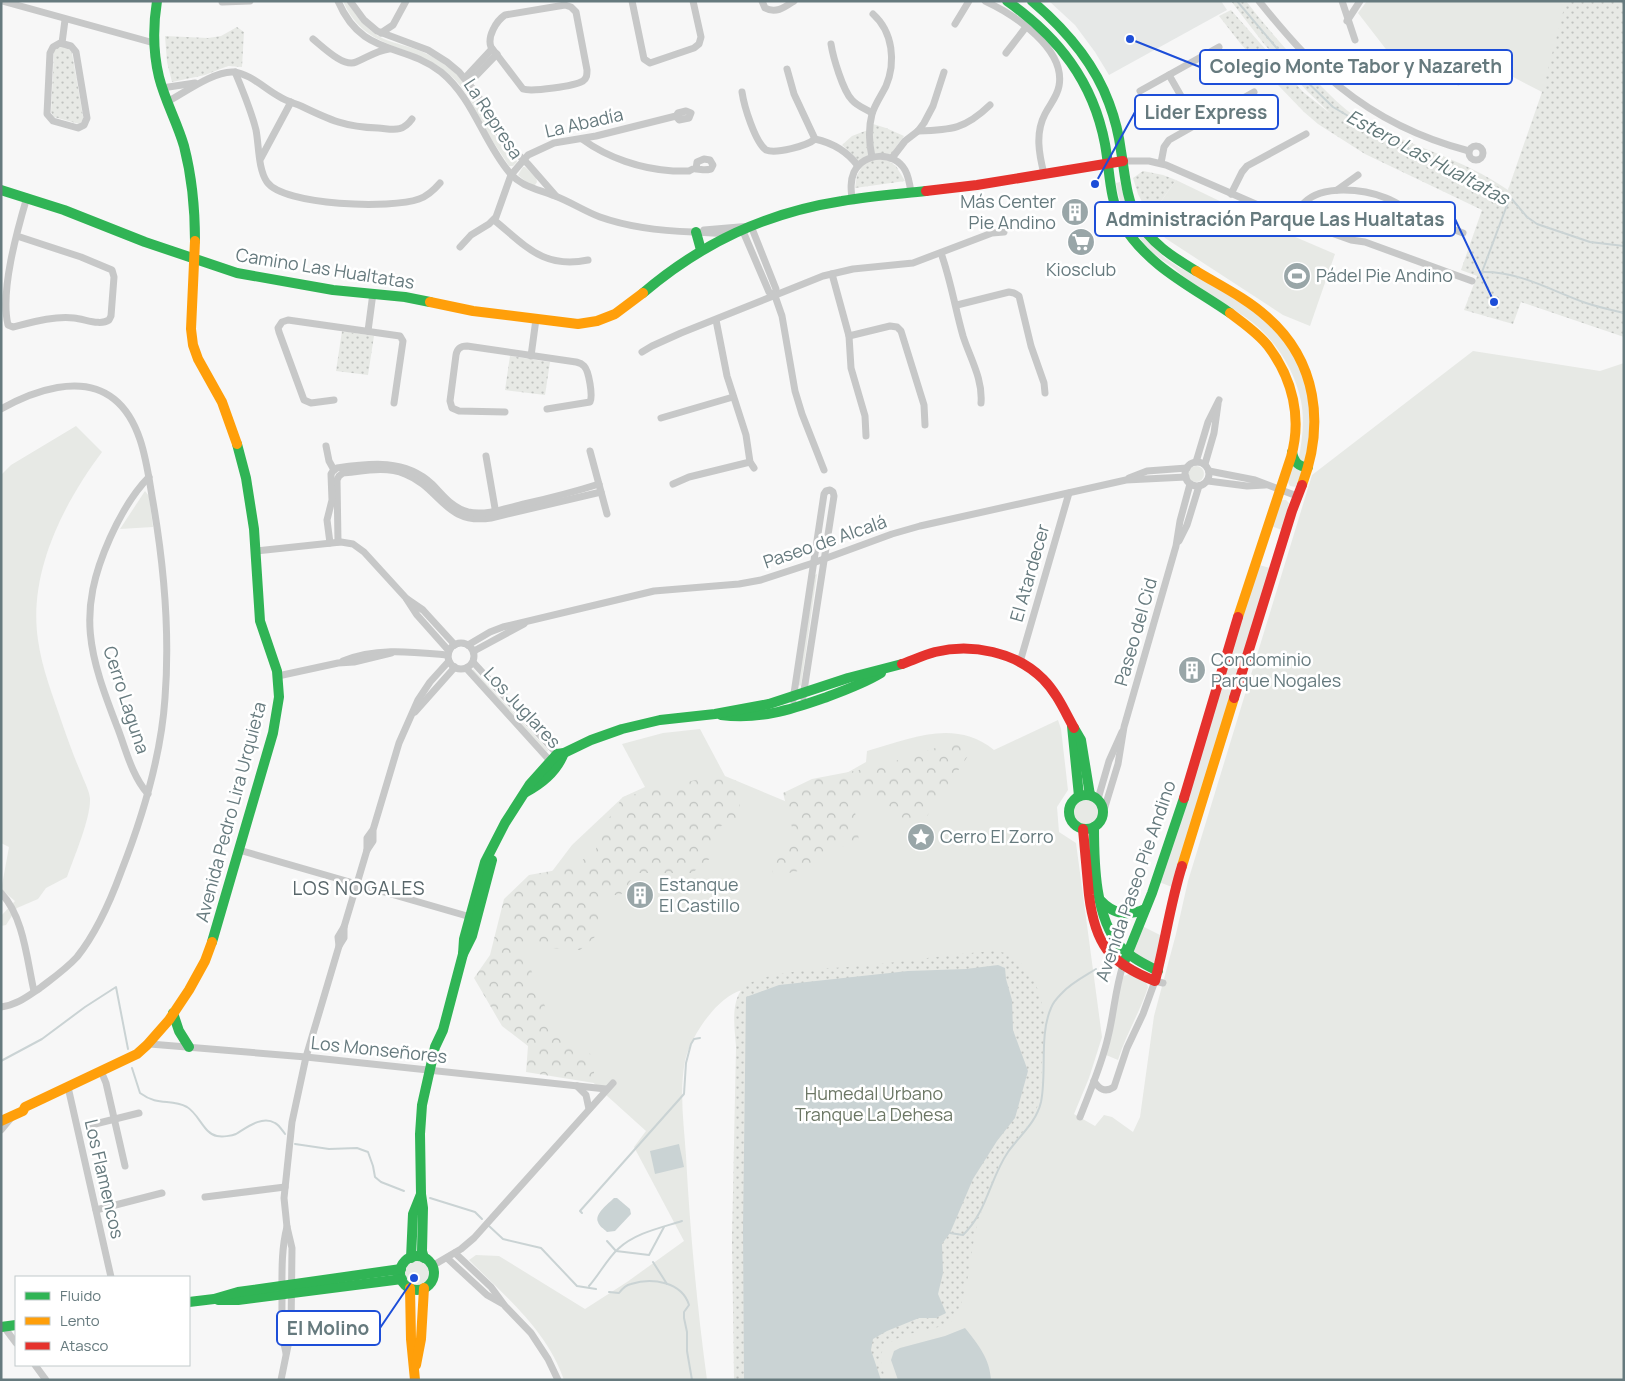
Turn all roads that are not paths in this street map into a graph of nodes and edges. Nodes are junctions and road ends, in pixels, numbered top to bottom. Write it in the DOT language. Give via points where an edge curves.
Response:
graph roads {
  1 [pos="2,1"];
  2 [pos="158,1"];
  3 [pos="250,1"];
  4 [pos="338,1"];
  5 [pos="350,1"];
  6 [pos="406,1"];
  7 [pos="632,1"];
  8 [pos="693,1"];
  9 [pos="762,1"];
  10 [pos="794,1"];
  11 [pos="968,1"];
  12 [pos="986,1"];
  13 [pos="1007,1"];
  14 [pos="1032,1"];
  15 [pos="1259,1"];
  16 [pos="1342,1"];
  17 [pos="1360,1"];
  18 [pos="222,2"];
  19 [pos="241,2"];
  20 [pos="873,14"];
  21 [pos="65,20"];
  22 [pos="1347,21"];
  23 [pos="955,24"];
  24 [pos="393,25"];
  25 [pos="1026,27"];
  26 [pos="381,33"];
  27 [pos="368,38"];
  28 [pos="313,39"];
  29 [pos="397,40"];
  30 [pos="1355,40"];
  31 [pos="62,43"];
  32 [pos="154,43"];
  33 [pos="831,44"];
  34 [pos="1219,47"];
  35 [pos="388,49"];
  36 [pos="495,52"];
  37 [pos="372,53"];
  38 [pos="1006,53"];
  39 [pos="787,70"];
  40 [pos="235,72"];
  41 [pos="944,72"];
  42 [pos="1169,75"];
  43 [pos="467,80"];
  44 [pos="198,83"];
  45 [pos="162,88"];
  46 [pos="1140,91"];
  47 [pos="742,92"];
  48 [pos="1254,92"];
  49 [pos="167,102"];
  50 [pos="291,102"];
  51 [pos="990,105"];
  52 [pos="872,113"];
  53 [pos="676,116"];
  54 [pos="412,119"];
  55 [pos="1197,124"];
  56 [pos="918,131"];
  57 [pos="1306,134"];
  58 [pos="582,139"];
  59 [pos="815,139"];
  60 [pos="1469,151"];
  61 [pos="872,157"];
  62 [pos="261,158"];
  63 [pos="892,158"];
  64 [pos="523,160"];
  65 [pos="1123,161"];
  66 [pos="1108,162"];
  67 [pos="1160,163"];
  68 [pos="858,166"];
  69 [pos="696,169"];
  70 [pos="1044,174"];
  71 [pos="512,175"];
  72 [pos="440,183"];
  73 [pos="1,190"];
  74 [pos="1337,190"];
  75 [pos="1360,192"];
  76 [pos="911,193"];
  77 [pos="1231,194"];
  78 [pos="556,196"];
  79 [pos="26,197"];
  80 [pos="852,199"];
  81 [pos="494,220"];
  82 [pos="1295,220"];
  83 [pos="742,229"];
  84 [pos="696,232"];
  85 [pos="1004,232"];
  86 [pos="1463,233"];
  87 [pos="17,236"];
  88 [pos="460,247"];
  89 [pos="702,250"];
  90 [pos="941,253"];
  91 [pos="194,260"];
  92 [pos="588,260"];
  93 [pos="769,271"];
  94 [pos="832,274"];
  95 [pos="761,275"];
  96 [pos="1472,281"];
  97 [pos="373,293"];
  98 [pos="775,296"];
  99 [pos="957,305"];
  100 [pos="536,319"];
  101 [pos="716,320"];
  102 [pos="368,331"];
  103 [pos="849,336"];
  104 [pos="642,352"];
  105 [pos="530,356"];
  106 [pos="1045,393"];
  107 [pos="733,397"];
  108 [pos="334,400"];
  109 [pos="394,403"];
  110 [pos="981,403"];
  111 [pos="1,408"];
  112 [pos="547,409"];
  113 [pos="505,412"];
  114 [pos="661,418"];
  115 [pos="926,425"];
  116 [pos="866,436"];
  117 [pos="326,446"];
  118 [pos="590,451"];
  119 [pos="1292,452"];
  120 [pos="486,456"];
  121 [pos="1196,462"];
  122 [pos="1207,467"];
  123 [pos="1308,467"];
  124 [pos="1187,468"];
  125 [pos="334,470"];
  126 [pos="824,470"];
  127 [pos="149,477"];
  128 [pos="1126,480"];
  129 [pos="1188,480"];
  130 [pos="1208,480"];
  131 [pos="599,484"];
  132 [pos="673,484"];
  133 [pos="1266,485"];
  134 [pos="1199,486"];
  135 [pos="1279,490"];
  136 [pos="601,492"];
  137 [pos="1069,493"];
  138 [pos="1297,496"];
  139 [pos="496,514"];
  140 [pos="607,514"];
  141 [pos="334,543"];
  142 [pos="1176,546"];
  143 [pos="256,552"];
  144 [pos="823,559"];
  145 [pos="813,563"];
  146 [pos="406,598"];
  147 [pos="531,620"];
  148 [pos="455,644"];
  149 [pos="468,645"];
  150 [pos="474,652"];
  151 [pos="449,656"];
  152 [pos="800,656"];
  153 [pos="809,657"];
  154 [pos="473,662"];
  155 [pos="1020,662"];
  156 [pos="455,668"];
  157 [pos="466,668"];
  158 [pos="278,676"];
  159 [pos="798,701"];
  160 [pos="514,707"];
  161 [pos="508,714"];
  162 [pos="412,716"];
  163 [pos="1072,725"];
  164 [pos="1124,727"];
  165 [pos="558,759"];
  166 [pos="148,794"];
  167 [pos="1079,796"];
  168 [pos="1094,797"];
  169 [pos="1104,810"];
  170 [pos="1094,828"];
  171 [pos="1083,829"];
  172 [pos="239,850"];
  173 [pos="357,884"];
  174 [pos="1,893"];
  175 [pos="1100,900"];
  176 [pos="1145,909"];
  177 [pos="473,918"];
  178 [pos="1118,944"];
  179 [pos="1108,952"];
  180 [pos="1126,952"];
  181 [pos="1122,965"];
  182 [pos="1160,977"];
  183 [pos="34,992"];
  184 [pos="1,1007"];
  185 [pos="173,1013"];
  186 [pos="150,1044"];
  187 [pos="189,1047"];
  188 [pos="306,1057"];
  189 [pos="102,1071"];
  190 [pos="431,1071"];
  191 [pos="1094,1081"];
  192 [pos="613,1083"];
  193 [pos="577,1086"];
  194 [pos="68,1087"];
  195 [pos="606,1090"];
  196 [pos="25,1107"];
  197 [pos="589,1109"];
  198 [pos="139,1113"];
  199 [pos="1,1114"];
  200 [pos="12,1117"];
  201 [pos="1080,1117"];
  202 [pos="114,1119"];
  203 [pos="1,1121"];
  204 [pos="91,1125"];
  205 [pos="1,1130"];
  206 [pos="125,1166"];
  207 [pos="285,1187"];
  208 [pos="162,1194"];
  209 [pos="421,1194"];
  210 [pos="205,1197"];
  211 [pos="96,1210"];
  212 [pos="455,1253"];
  213 [pos="411,1258"];
  214 [pos="424,1258"];
  215 [pos="446,1258"];
  216 [pos="432,1266"];
  217 [pos="402,1274"];
  218 [pos="111,1276"];
  219 [pos="410,1288"];
  220 [pos="424,1288"];
  221 [pos="287,1290"];
  222 [pos="190,1302"];
  223 [pos="505,1306"];
  224 [pos="15,1325"];
  225 [pos="2,1327"];
  226 [pos="15,1342"];
  227 [pos="36,1366"];
  228 [pos="415,1375"];
  229 [pos="46,1380"];
  230 [pos="281,1380"];
  231 [pos="558,1380"];
  1 -- 21 [label="street"];
  2 -- 32 [label="street, Avenida Pedro Lira Urquieta"];
  3 -- 19 [label="street"];
  4 -- 27 [label="street, La Represa" via="348,20"];
  5 -- 26 [label="street, La Represa" via="364,20"];
  6 -- 24 [label="street"];
  7 -- 8 [label="street" via="644,59 650,63 700,44"];
  9 -- 10 [label="street" via="767,9 773,11"];
  11 -- 23 [label="street"];
  12 -- 25 [label="street"];
  13 -- 66 [label="street, Avenida Paseo Pie Andino" via="1048,33 1073,65 1098,116"];
  14 -- 65 [label="street, Avenida Paseo Pie Andino" via="1064,30 1095,72 1113,114"];
  15 -- 60 [label="street" via="1319,68 1349,94 1410,129"];
  16 -- 22 [label="street"];
  17 -- 22 [label="street"];
  18 -- 19 [label="street"];
  20 -- 52 [label="street" via="886,33 892,56 889,78"];
  21 -- 31 [label="street"];
  21 -- 32 [label="street"];
  22 -- 30 [label="street"];
  24 -- 26 [label="street"];
  24 -- 29 [label="street"];
  25 -- 38 [label="street"];
  25 -- 70 [label="street" via="1049,50 1059,71 1058,90 1040,129 1039,152"];
  26 -- 29 [label="street, La Represa"];
  27 -- 35 [label="street, La Represa"];
  27 -- 37 [label="street"];
  28 -- 37 [label="street" via="348,63 355,63"];
  29 -- 43 [label="street, La Represa" via="440,57"];
  31 -- 31 [label="street" via="52,47 50,53 47,112 52,120 78,128 87,118 77,55 71,46"];
  32 -- 45 [label="street, Avenida Pedro Lira Urquieta"];
  33 -- 52 [label="street" via="836,66 850,98"];
  34 -- 42 [label="street"];
  35 -- 37 [label="street"];
  35 -- 71 [label="street, La Represa" via="428,64 457,87"];
  36 -- 36 [label="street" via="490,38 505,15 568,5 576,12 587,76 580,82 526,90 518,85"];
  36 -- 43 [label="street"];
  39 -- 59 [label="street" via="794,94"];
  40 -- 44 [label="street" via="226,72"];
  40 -- 50 [label="street"];
  40 -- 62 [label="street" via="254,122"];
  41 -- 56 [label="street" via="933,106"];
  42 -- 46 [label="street"];
  42 -- 55 [label="street"];
  43 -- 64 [label="street, La Represa" via="498,135"];
  44 -- 45 [label="street"];
  44 -- 49 [label="street"];
  45 -- 49 [label="street, Avenida Pedro Lira Urquieta"];
  47 -- 59 [label="street" via="744,105 766,150 778,152"];
  48 -- 55 [label="street"];
  49 -- 91 [label="street, Avenida Pedro Lira Urquieta" via="191,178"];
  50 -- 54 [label="street" via="354,127 400,129"];
  50 -- 62 [label="street"];
  51 -- 56 [label="street" via="965,125"];
  52 -- 61 [label="street"];
  53 -- 58 [label="street, La Abadía"];
  55 -- 67 [label="street" via="1167,142"];
  56 -- 63 [label="street"];
  57 -- 77 [label="street" via="1247,166"];
  58 -- 64 [label="street, La Abadía" via="549,145"];
  58 -- 69 [label="street" via="606,153 642,166 670,171"];
  59 -- 68 [label="street" via="840,148"];
  61 -- 63 [label="street"];
  61 -- 68 [label="street"];
  62 -- 72 [label="street" via="264,177 273,188 316,200 402,203 423,198"];
  63 -- 76 [label="street" via="906,170"];
  64 -- 71 [label="street, La Abadía"];
  64 -- 78 [label="street, La Represa"];
  65 -- 66 [label="street, Camino Las Hualtatas"];
  65 -- 67 [label="street, Camino Las Hualtatas"];
  65 -- 123 [label="street, Avenida Paseo Pie Andino" via="1130,204 1150,238 1171,257 1260,311 1293,347 1305,370 1314,404 1315,431"];
  66 -- 70 [label="street, Camino Las Hualtatas"];
  66 -- 119 [label="street, Avenida Paseo Pie Andino" via="1110,191 1116,210 1128,234 1141,250 1160,268 1254,330 1278,358 1294,398 1296,428"];
  67 -- 77 [label="street, Camino Las Hualtatas"];
  68 -- 80 [label="street" via="851,182"];
  70 -- 76 [label="street, Camino Las Hualtatas"];
  71 -- 78 [label="street, La Represa" via="528,187"];
  71 -- 81 [label="street, La Abadía"];
  73 -- 79 [label="street, Camino Las Hualtatas"];
  74 -- 75 [label="street"];
  74 -- 75 [label="street" via="1357,176"];
  74 -- 82 [label="street" via="1309,199"];
  75 -- 86 [label="street" via="1384,197 1425,219"];
  76 -- 80 [label="street, Camino Las Hualtatas"];
  77 -- 82 [label="street, Camino Las Hualtatas"];
  78 -- 84 [label="street, La Represa" via="589,213 628,225"];
  79 -- 87 [label="street"];
  79 -- 91 [label="street, Camino Las Hualtatas"];
  80 -- 83 [label="street, Camino Las Hualtatas" via="805,208"];
  81 -- 88 [label="street" via="471,235"];
  81 -- 92 [label="street" via="543,257 561,263"];
  82 -- 96 [label="street, Camino Las Hualtatas"];
  83 -- 84 [label="street, La Represa" via="717,228"];
  83 -- 84 [label="street, La Represa" via="710,234"];
  83 -- 89 [label="street, Camino Las Hualtatas"];
  83 -- 93 [label="street"];
  83 -- 95 [label="street"];
  84 -- 89 [label="street"];
  85 -- 90 [label="street" via="992,233"];
  87 -- 87 [label="street" via="6,288 9,326 59,317 102,323 109,320 112,270"];
  89 -- 100 [label="street, Camino Las Hualtatas" via="609,317 578,324"];
  90 -- 94 [label="street" via="907,264"];
  90 -- 99 [label="street"];
  91 -- 97 [label="street, Camino Las Hualtatas" via="249,276"];
  91 -- 143 [label="street, Avenida Pedro Lira Urquieta" via="192,344 221,399 233,430 247,489"];
  93 -- 95 [label="street"];
  93 -- 98 [label="street"];
  94 -- 98 [label="street"];
  94 -- 103 [label="street"];
  95 -- 98 [label="street"];
  97 -- 100 [label="street, Camino Las Hualtatas"];
  97 -- 102 [label="street"];
  98 -- 101 [label="street"];
  98 -- 126 [label="street" via="782,316 798,402"];
  99 -- 106 [label="street" via="1009,292 1018,296"];
  99 -- 110 [label="street" via="963,334 977,372"];
  100 -- 105 [label="street"];
  101 -- 104 [label="street"];
  101 -- 107 [label="street"];
  102 -- 108 [label="street" via="288,320 279,326 304,400 311,403"];
  102 -- 109 [label="street" via="399,335 402,339"];
  103 -- 115 [label="street" via="890,326 901,331 924,406"];
  103 -- 116 [label="street" via="851,368"];
  105 -- 112 [label="street" via="579,362 586,369 592,396 590,402"];
  105 -- 113 [label="street" via="466,346 458,350 450,401 452,408"];
  107 -- 114 [label="street"];
  107 -- 132 [label="street" via="752,465 688,477"];
  111 -- 127 [label="street" via="61,387 86,386 104,392 129,415"];
  117 -- 125 [label="street"];
  118 -- 131 [label="street"];
  119 -- 123 [label="street" via="1295,463"];
  119 -- 135 [label="street, Avenida Paseo Pie Andino"];
  120 -- 139 [label="street"];
  121 -- 122 [label="street"];
  121 -- 122 [label="street" via="1208,422 1219,400"];
  121 -- 124 [label="street"];
  122 -- 130 [label="street"];
  122 -- 133 [label="street"];
  123 -- 138 [label="street, Avenida Paseo Pie Andino"];
  124 -- 128 [label="street, Paseo de Alcalá" via="1147,471"];
  124 -- 129 [label="street"];
  125 -- 139 [label="street" via="396,465 421,476 459,508 474,513"];
  125 -- 141 [label="street" via="331,474 328,520"];
  127 -- 166 [label="street" via="162,566 166,650 163,720"];
  127 -- 166 [label="street, Cerro Laguna" via="124,512 107,545 94,578 89,615 92,650 104,690 134,772"];
  128 -- 129 [label="street, Paseo de Alcalá"];
  128 -- 137 [label="street, Paseo de Alcalá"];
  129 -- 134 [label="street"];
  129 -- 142 [label="street, Paseo del Cid"];
  130 -- 133 [label="street" via="1247,486"];
  130 -- 134 [label="street"];
  131 -- 136 [label="street"];
  131 -- 139 [label="street"];
  133 -- 135 [label="street"];
  134 -- 142 [label="street, Paseo del Cid"];
  135 -- 138 [label="street"];
  135 -- 176 [label="street, Avenida Paseo Pie Andino"];
  136 -- 139 [label="street"];
  136 -- 140 [label="street"];
  137 -- 144 [label="street, Paseo de Alcalá" via="906,530"];
  137 -- 155 [label="street, El Atardecer"];
  138 -- 182 [label="street, Avenida Paseo Pie Andino" via="1175,889"];
  139 -- 141 [label="street" via="476,519 460,515 417,480 399,472 381,469 344,473 337,480"];
  141 -- 143 [label="street"];
  141 -- 146 [label="street" via="349,543 361,549"];
  142 -- 164 [label="street, Paseo del Cid"];
  143 -- 158 [label="street, Avenida Pedro Lira Urquieta" via="260,623"];
  144 -- 145 [label="street, Paseo de Alcalá"];
  144 -- 145 [label="street" via="834,496 830,490 824,494"];
  144 -- 153 [label="street"];
  145 -- 147 [label="street, Paseo de Alcalá" via="750,582 654,591"];
  145 -- 152 [label="street"];
  146 -- 148 [label="street" via="424,610"];
  146 -- 151 [label="street"];
  147 -- 149 [label="street, Paseo de Alcalá" via="496,629"];
  147 -- 150 [label="street, Paseo de Alcalá"];
  148 -- 149 [label="street"];
  148 -- 151 [label="street"];
  149 -- 150 [label="street"];
  150 -- 154 [label="street"];
  151 -- 156 [label="street"];
  151 -- 158 [label="street" via="391,653"];
  151 -- 162 [label="street" via="424,689"];
  152 -- 153 [label="street"];
  152 -- 159 [label="street"];
  153 -- 159 [label="street"];
  154 -- 157 [label="street"];
  154 -- 160 [label="street, Los Juglares"];
  155 -- 159 [label="street" via="988,651 958,649 936,652 848,678"];
  155 -- 163 [label="street" via="1049,686 1063,704"];
  156 -- 157 [label="street"];
  156 -- 162 [label="street"];
  157 -- 161 [label="street, Los Juglares"];
  158 -- 172 [label="street, Avenida Pedro Lira Urquieta" via="277,720"];
  159 -- 165 [label="street" via="765,716 751,718 715,714 622,729 591,740"];
  160 -- 161 [label="street"];
  160 -- 165 [label="street, Los Juglares"];
  161 -- 165 [label="street, Los Juglares"];
  162 -- 173 [label="street" via="397,748 373,830 367,838 367,850"];
  163 -- 167 [label="street"];
  163 -- 168 [label="street" via="1083,746"];
  164 -- 168 [label="street, Paseo del Cid"];
  164 -- 169 [label="street, Paseo del Cid" via="1118,764"];
  165 -- 177 [label="street" via="532,780 510,814 496,842"];
  166 -- 183 [label="street" via="124,866 94,933 68,965"];
  167 -- 168 [label="street"];
  167 -- 171 [label="street" via="1071,803 1069,813 1072,822"];
  168 -- 169 [label="street"];
  169 -- 170 [label="street" via="1102,820"];
  170 -- 171 [label="street"];
  170 -- 175 [label="street"];
  171 -- 179 [label="street" via="1093,923"];
  172 -- 173 [label="street"];
  172 -- 185 [label="street, Avenida Pedro Lira Urquieta" via="207,956"];
  173 -- 177 [label="street"];
  173 -- 188 [label="street" via="338,937 339,946"];
  174 -- 183 [label="street" via="18,920"];
  175 -- 176 [label="street" via="1119,914"];
  175 -- 178 [label="street" via="1106,925"];
  176 -- 180 [label="street, Avenida Paseo Pie Andino"];
  177 -- 190 [label="street" via="470,941 463,954"];
  178 -- 179 [label="street" via="1115,950"];
  178 -- 180 [label="street"];
  179 -- 181 [label="street"];
  180 -- 181 [label="street, Avenida Paseo Pie Andino"];
  180 -- 182 [label="street"];
  181 -- 182 [label="street" via="1139,975"];
  181 -- 191 [label="street, Avenida Paseo Pie Andino" via="1108,1036"];
  182 -- 191 [label="street, Avenida Paseo Pie Andino" via="1127,1048 1114,1087 1102,1089"];
  183 -- 184 [label="street" via="17,1003"];
  185 -- 186 [label="street, Avenida Pedro Lira Urquieta"];
  185 -- 187 [label="street" via="179,1032"];
  186 -- 187 [label="street, Los Monseñores"];
  186 -- 189 [label="street, Avenida Pedro Lira Urquieta"];
  187 -- 188 [label="street, Los Monseñores"];
  188 -- 190 [label="street, Los Monseñores"];
  188 -- 207 [label="street" via="292,1122"];
  189 -- 194 [label="street, Avenida Pedro Lira Urquieta"];
  189 -- 202 [label="street"];
  190 -- 193 [label="street, Los Monseñores"];
  190 -- 209 [label="street" via="421,1118"];
  191 -- 201 [label="street, Avenida Paseo Pie Andino"];
  192 -- 195 [label="street"];
  193 -- 195 [label="street, Los Monseñores"];
  193 -- 197 [label="street" via="586,1095"];
  194 -- 196 [label="street, Avenida Pedro Lira Urquieta"];
  194 -- 211 [label="street, Los Flamencos"];
  195 -- 197 [label="street"];
  196 -- 199 [label="street, Avenida Pedro Lira Urquieta" via="19,1106"];
  196 -- 200 [label="street, Avenida Pedro Lira Urquieta"];
  197 -- 212 [label="street" via="474,1238"];
  198 -- 202 [label="street"];
  200 -- 203 [label="street, Avenida Pedro Lira Urquieta"];
  200 -- 205 [label="street"];
  202 -- 204 [label="street"];
  202 -- 206 [label="street"];
  207 -- 210 [label="street"];
  207 -- 221 [label="street"];
  208 -- 211 [label="street"];
  209 -- 213 [label="street" via="413,1214"];
  209 -- 214 [label="street"];
  211 -- 218 [label="street, Los Flamencos"];
  212 -- 215 [label="street"];
  212 -- 223 [label="street" via="491,1287"];
  213 -- 214 [label="street"];
  213 -- 217 [label="street" via="404,1262"];
  214 -- 216 [label="street"];
  215 -- 216 [label="street"];
  215 -- 223 [label="street"];
  216 -- 220 [label="street" via="433,1279"];
  217 -- 219 [label="street"];
  217 -- 221 [label="street"];
  219 -- 220 [label="street"];
  219 -- 228 [label="street"];
  220 -- 228 [label="street"];
  221 -- 222 [label="street" via="238,1292"];
  221 -- 230 [label="street" via="282,1330 286,1353"];
  223 -- 231 [label="street" via="537,1340"];
  224 -- 225 [label="street"];
  225 -- 226 [label="street"];
  227 -- 229 [label="street"];
}
